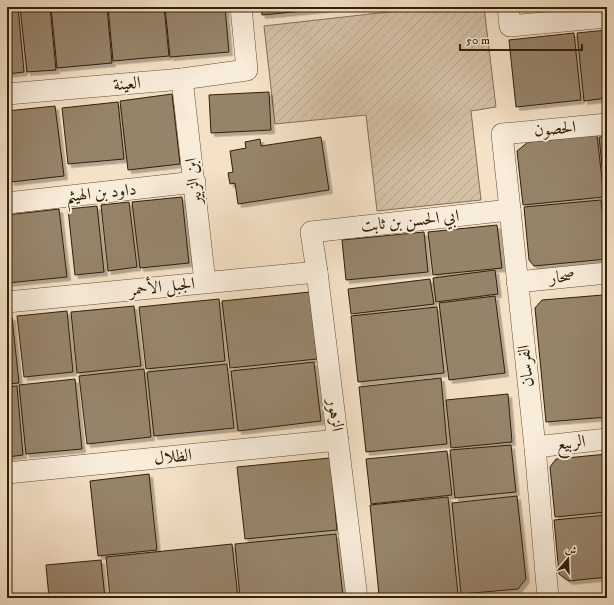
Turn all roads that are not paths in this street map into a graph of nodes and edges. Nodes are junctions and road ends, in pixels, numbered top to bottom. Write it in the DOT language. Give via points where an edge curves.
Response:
graph roads {
  1 [pos="241,7"];
  2 [pos="508,7"];
  3 [pos="607,16"];
  4 [pos="182,79"];
  5 [pos="7,94"];
  6 [pos="607,124"];
  7 [pos="502,134"];
  8 [pos="195,182"];
  9 [pos="7,203"];
  10 [pos="510,210"];
  11 [pos="311,232"];
  12 [pos="318,272"];
  13 [pos="607,273"];
  14 [pos="205,282"];
  15 [pos="517,282"];
  16 [pos="7,302"];
  17 [pos="607,439"];
  18 [pos="338,440"];
  19 [pos="535,447"];
  20 [pos="7,473"];
  21 [pos="357,598"];
  22 [pos="548,598"];
  1 -- 4 [label="street, العينة" via="247,70"];
  2 -- 3 [label="street" via="510,26"];
  4 -- 5 [label="street, العينة"];
  4 -- 8 [label="street, ابن الزبير"];
  6 -- 7 [label="street, الحصون"];
  7 -- 10 [label="street, الفرسان"];
  8 -- 9 [label="street, داود بن الهيثم"];
  8 -- 14 [label="street, ابن الزبير"];
  10 -- 11 [label="street, ابي الحسن بن ثابت"];
  10 -- 15 [label="street, الفرسان"];
  11 -- 12 [label="street, الزهور"];
  12 -- 14 [label="street, الجبل الأحمر"];
  12 -- 18 [label="street, الزهور"];
  13 -- 15 [label="street, صحار"];
  14 -- 16 [label="street, الجبل الأحمر"];
  15 -- 19 [label="street, الفرسان"];
  17 -- 19 [label="street, الربيع"];
  18 -- 20 [label="street, الظلال"];
  18 -- 21 [label="street, الزهور"];
  19 -- 22 [label="street, الفرسان"];
}
